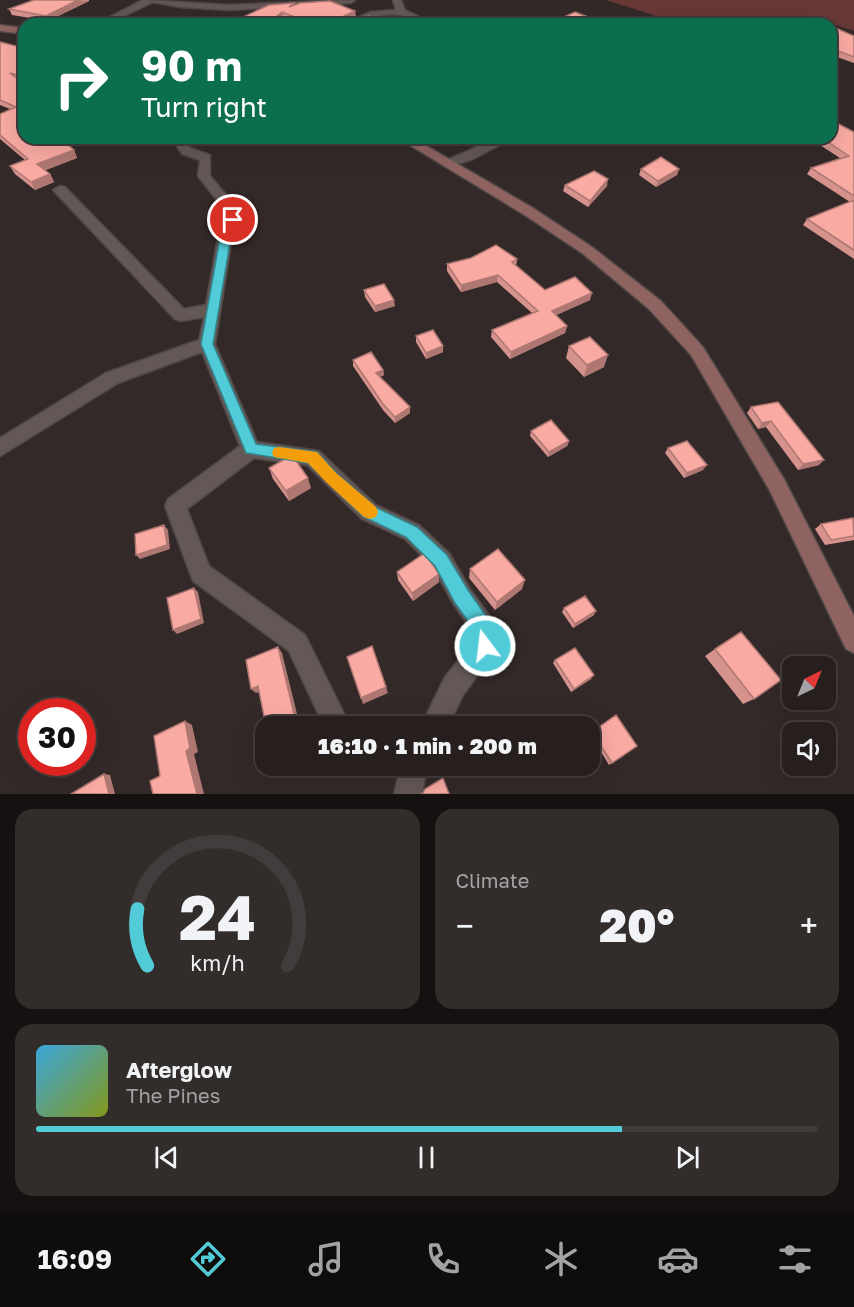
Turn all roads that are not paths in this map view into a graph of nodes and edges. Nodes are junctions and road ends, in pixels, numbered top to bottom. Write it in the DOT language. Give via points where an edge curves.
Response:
graph roads {
  1 [pos="150,0"];
  2 [pos="156,0"];
  3 [pos="351,0"];
  4 [pos="397,0"];
  5 [pos="401,12"];
  6 [pos="114,18"];
  7 [pos="363,18"];
  8 [pos="415,18"];
  9 [pos="0,27"];
  10 [pos="18,31"];
  11 [pos="181,144"];
  12 [pos="414,144"];
  13 [pos="494,144"];
  14 [pos="446,163"];
  15 [pos="60,190"];
  16 [pos="212,310"];
  17 [pos="207,344"];
  18 [pos="0,448"];
  19 [pos="251,449"];
  20 [pos="854,642"];
  21 [pos="332,716"];
  22 [pos="439,716"];
  23 [pos="412,776"];
  24 [pos="408,794"];
  1 -- 6 [label="street"];
  2 -- 3 [label="street" via="250,8"];
  4 -- 5 [label="street"];
  5 -- 7 [label="street"];
  5 -- 8 [label="street"];
  9 -- 10 [label="main road"];
  11 -- 16 [label="street" via="186,151 206,158 204,176 226,203 233,220 224,243"];
  12 -- 14 [label="main road"];
  13 -- 14 [label="street"];
  14 -- 20 [label="main road" via="587,250 655,304 697,351 777,485"];
  15 -- 16 [label="street" via="181,315"];
  16 -- 17 [label="street"];
  17 -- 18 [label="street" via="112,378"];
  17 -- 19 [label="street"];
  19 -- 21 [label="street" via="175,506 201,573 297,643"];
  19 -- 22 [label="street" via="312,457 369,512 412,532 441,560 485,629 485,646 454,686"];
  23 -- 24 [label="street"];
}
